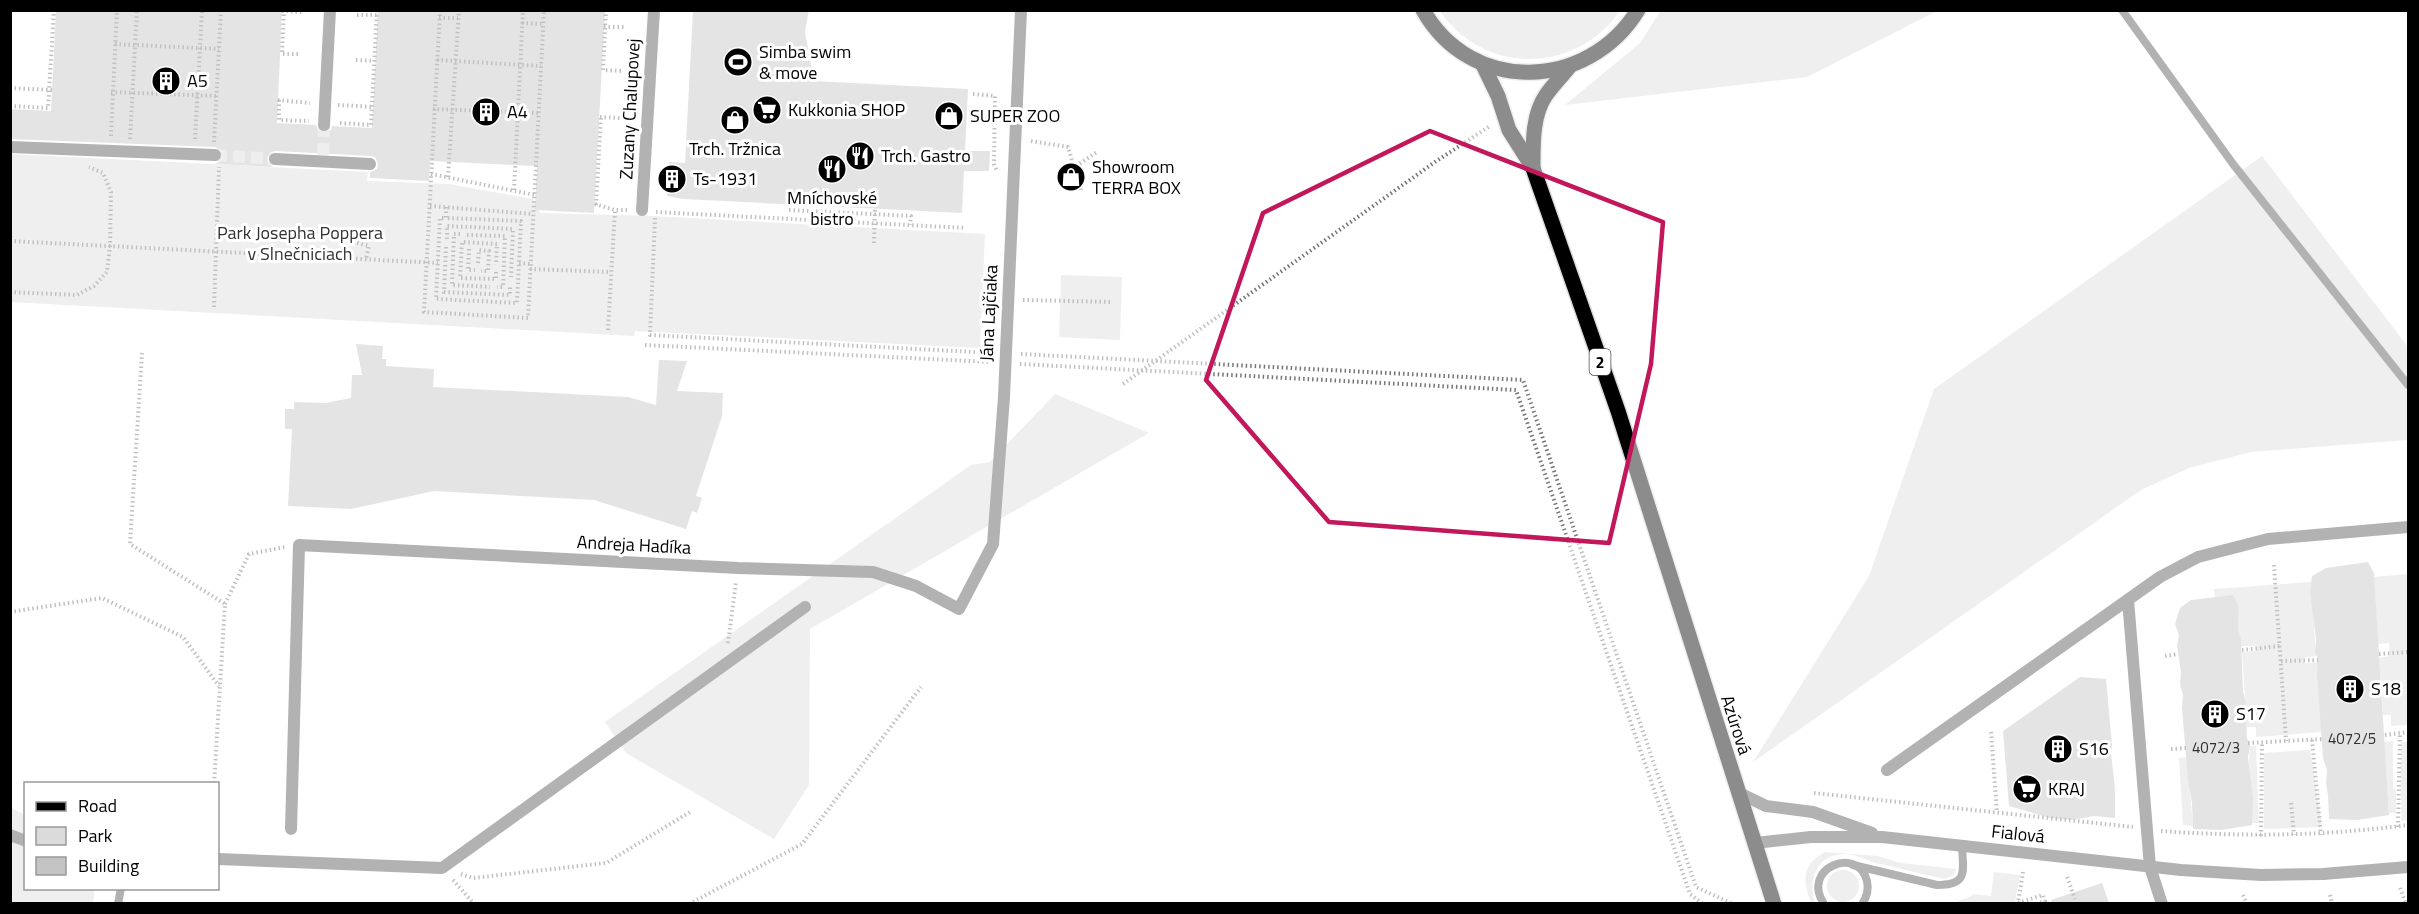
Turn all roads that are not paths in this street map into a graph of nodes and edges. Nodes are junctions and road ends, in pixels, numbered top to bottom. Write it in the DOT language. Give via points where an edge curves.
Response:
graph roads {
  1 [pos="330,10"];
  2 [pos="654,10"];
  3 [pos="1021,10"];
  4 [pos="1423,10"];
  5 [pos="1638,10"];
  6 [pos="2122,10"];
  7 [pos="1483,64"];
  8 [pos="1570,66"];
  9 [pos="324,125"];
  10 [pos="10,147"];
  11 [pos="216,158"];
  12 [pos="275,159"];
  13 [pos="370,164"];
  14 [pos="1533,168"];
  15 [pos="642,210"];
  16 [pos="2409,385"];
  17 [pos="2409,527"];
  18 [pos="2128,600"];
  19 [pos="805,607"];
  20 [pos="959,609"];
  21 [pos="1887,770"];
  22 [pos="1737,792"];
  23 [pos="291,830"];
  24 [pos="1882,837"];
  25 [pos="1755,843"];
  26 [pos="1962,846"];
  27 [pos="219,859"];
  28 [pos="1853,865"];
  29 [pos="2150,867"];
  30 [pos="2409,867"];
  31 [pos="1774,903"];
  32 [pos="1824,903"];
  33 [pos="1862,903"];
  34 [pos="2162,903"];
  1 -- 9 [label="street"];
  2 -- 15 [label="street, Zuzany Chalupovej"];
  3 -- 20 [label="street, Jána Lajčiaka" via="993,544"];
  4 -- 7 [label="main road, 2" via="1451,46"];
  5 -- 8 [label="main road, 2" via="1607,47"];
  6 -- 16 [label="lane" via="2233,164"];
  7 -- 8 [label="main road, 2" via="1526,72"];
  7 -- 14 [label="main road, 2" via="1504,117"];
  8 -- 14 [label="main road, 2" via="1544,97 1537,116"];
  10 -- 11 [label="street"];
  12 -- 13 [label="street" via="322,158"];
  14 -- 22 [label="main road, Azúrová / 2" via="1618,411"];
  17 -- 18 [label="street" via="2258,541 2198,557"];
  18 -- 21 [label="street"];
  18 -- 29 [label="street"];
  19 -- 27 [label="street" via="442,868"];
  20 -- 23 [label="street, Andreja Hadíka" via="916,586 873,572 299,545"];
  22 -- 24 [label="street, Fialová" via="1766,806 1813,812"];
  22 -- 25 [label="main road, Azúrová / 2"];
  24 -- 25 [label="street, Fialová" via="1811,837"];
  24 -- 26 [label="street, Fialová"];
  25 -- 31 [label="main road, Azúrová / 2"];
  26 -- 28 [label="lane" via="1963,875 1959,882 1950,885"];
  26 -- 29 [label="street, Fialová"];
  28 -- 32 [label="lane" via="1844,862 1827,868 1818,884 1818,894"];
  28 -- 33 [label="lane" via="1868,883"];
  29 -- 30 [label="street, Fialová" via="2261,875"];
  29 -- 34 [label="street"];
}
